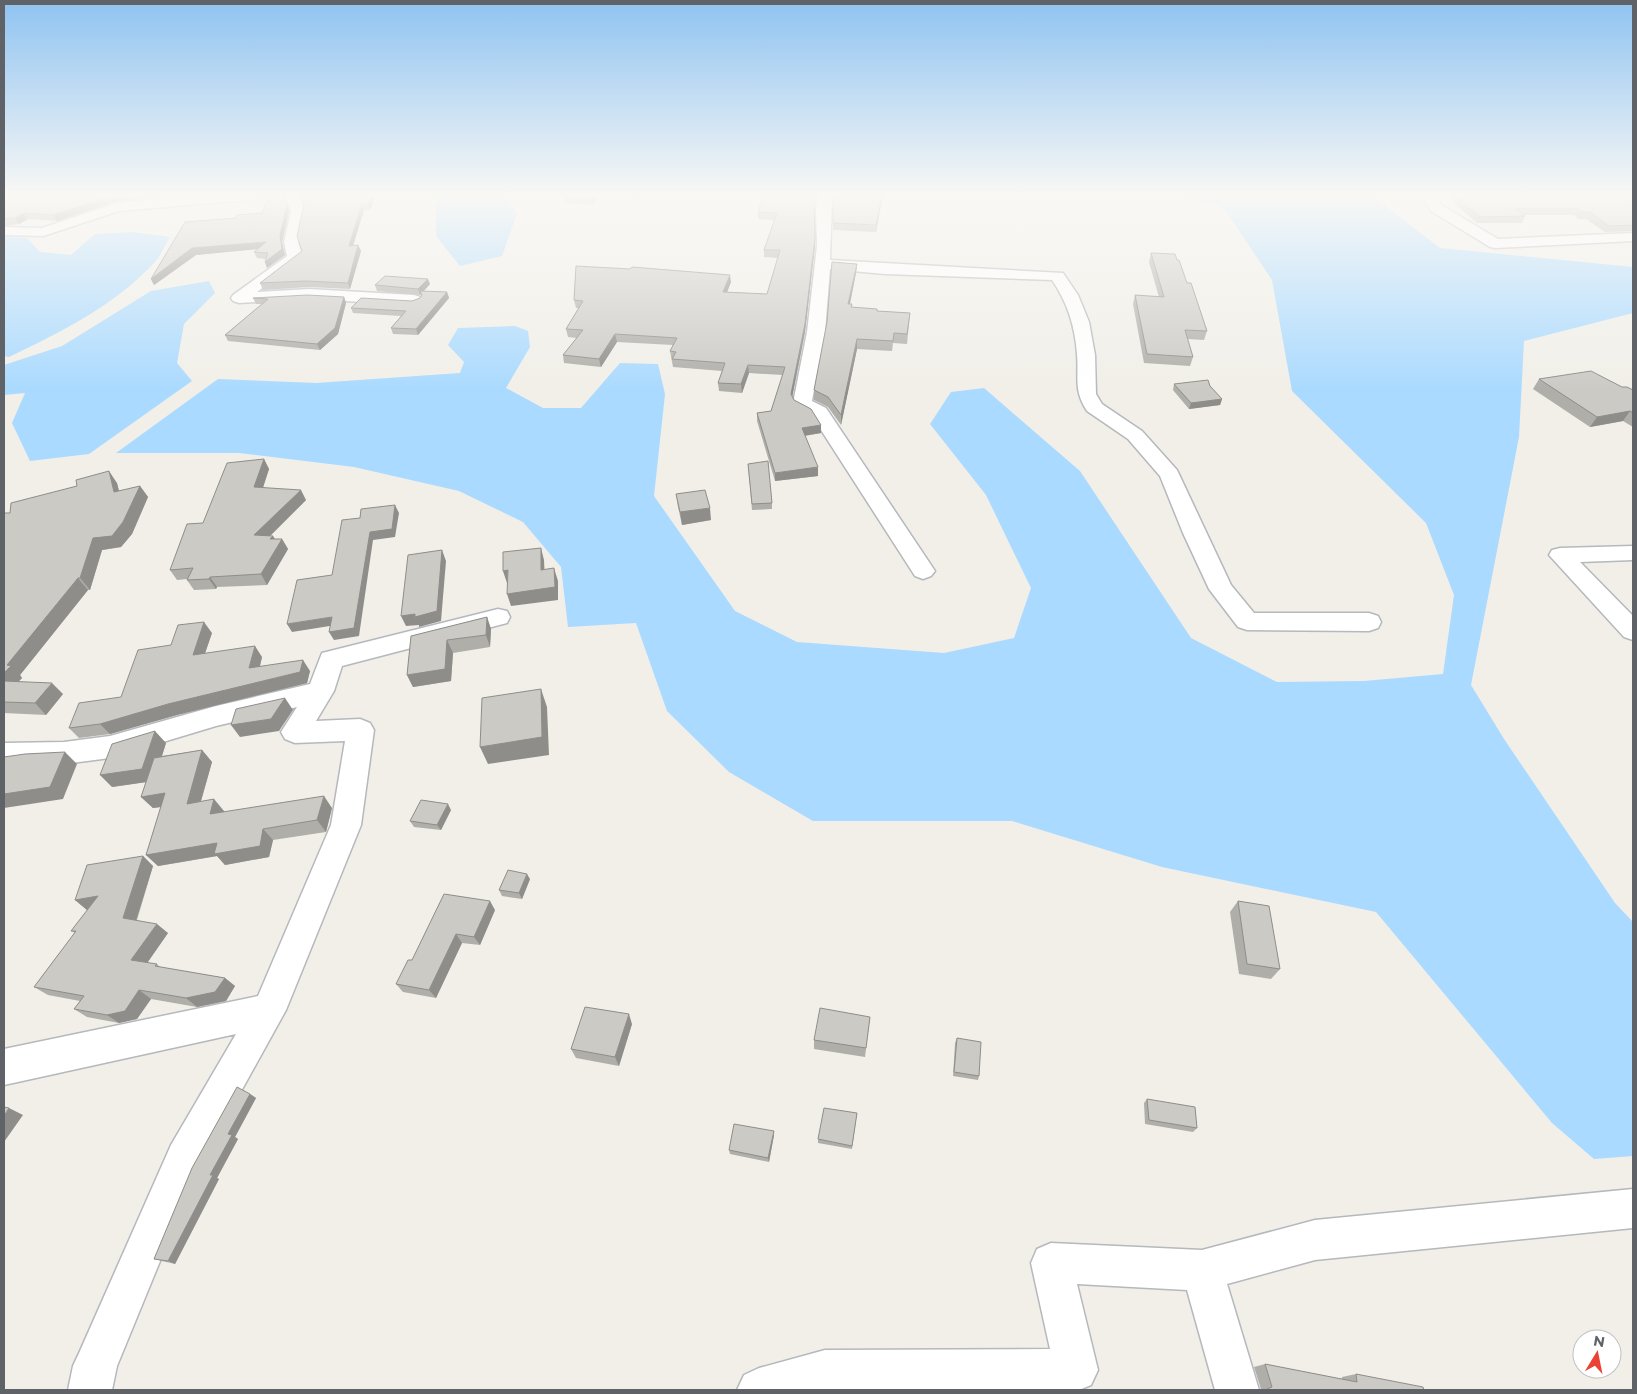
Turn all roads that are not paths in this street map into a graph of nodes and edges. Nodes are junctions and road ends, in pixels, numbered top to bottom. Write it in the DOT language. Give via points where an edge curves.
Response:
graph roads {
  1 [pos="290,260"];
  2 [pos="822,260"];
  3 [pos="822,264"];
  4 [pos="414,300"];
  5 [pos="1633,552"];
  6 [pos="923,571"];
  7 [pos="498,617"];
  8 [pos="1369,622"];
  9 [pos="1633,631"];
  10 [pos="321,691"];
  11 [pos="4,754"];
  12 [pos="269,1010"];
  13 [pos="4,1067"];
  14 [pos="1633,1208"];
  15 [pos="1202,1270"];
  16 [pos="90,1390"];
  17 [pos="759,1390"];
  18 [pos="1237,1390"];
  1 -- 4 [label="street" via="239,298 309,294"];
  2 -- 3 [label="street"];
  3 -- 6 [label="street" via="816,332 802,403 819,412"];
  3 -- 8 [label="street" via="1057,276 1070,294 1082,322 1087,394 1094,407 1135,435 1170,474 1222,589 1246,621"];
  5 -- 9 [label="street" via="1560,555"];
  7 -- 10 [label="street" via="331,660"];
  10 -- 11 [label="street" via="216,716 110,748"];
  10 -- 12 [label="street" via="295,732 360,730 346,825"];
  12 -- 13 [label="street"];
  12 -- 16 [label="street" via="184,1158 95,1366"];
  14 -- 15 [label="street" via="1315,1240"];
  15 -- 17 [label="street" via="1051,1263 1076,1370 824,1372"];
  15 -- 18 [label="street"];
}
